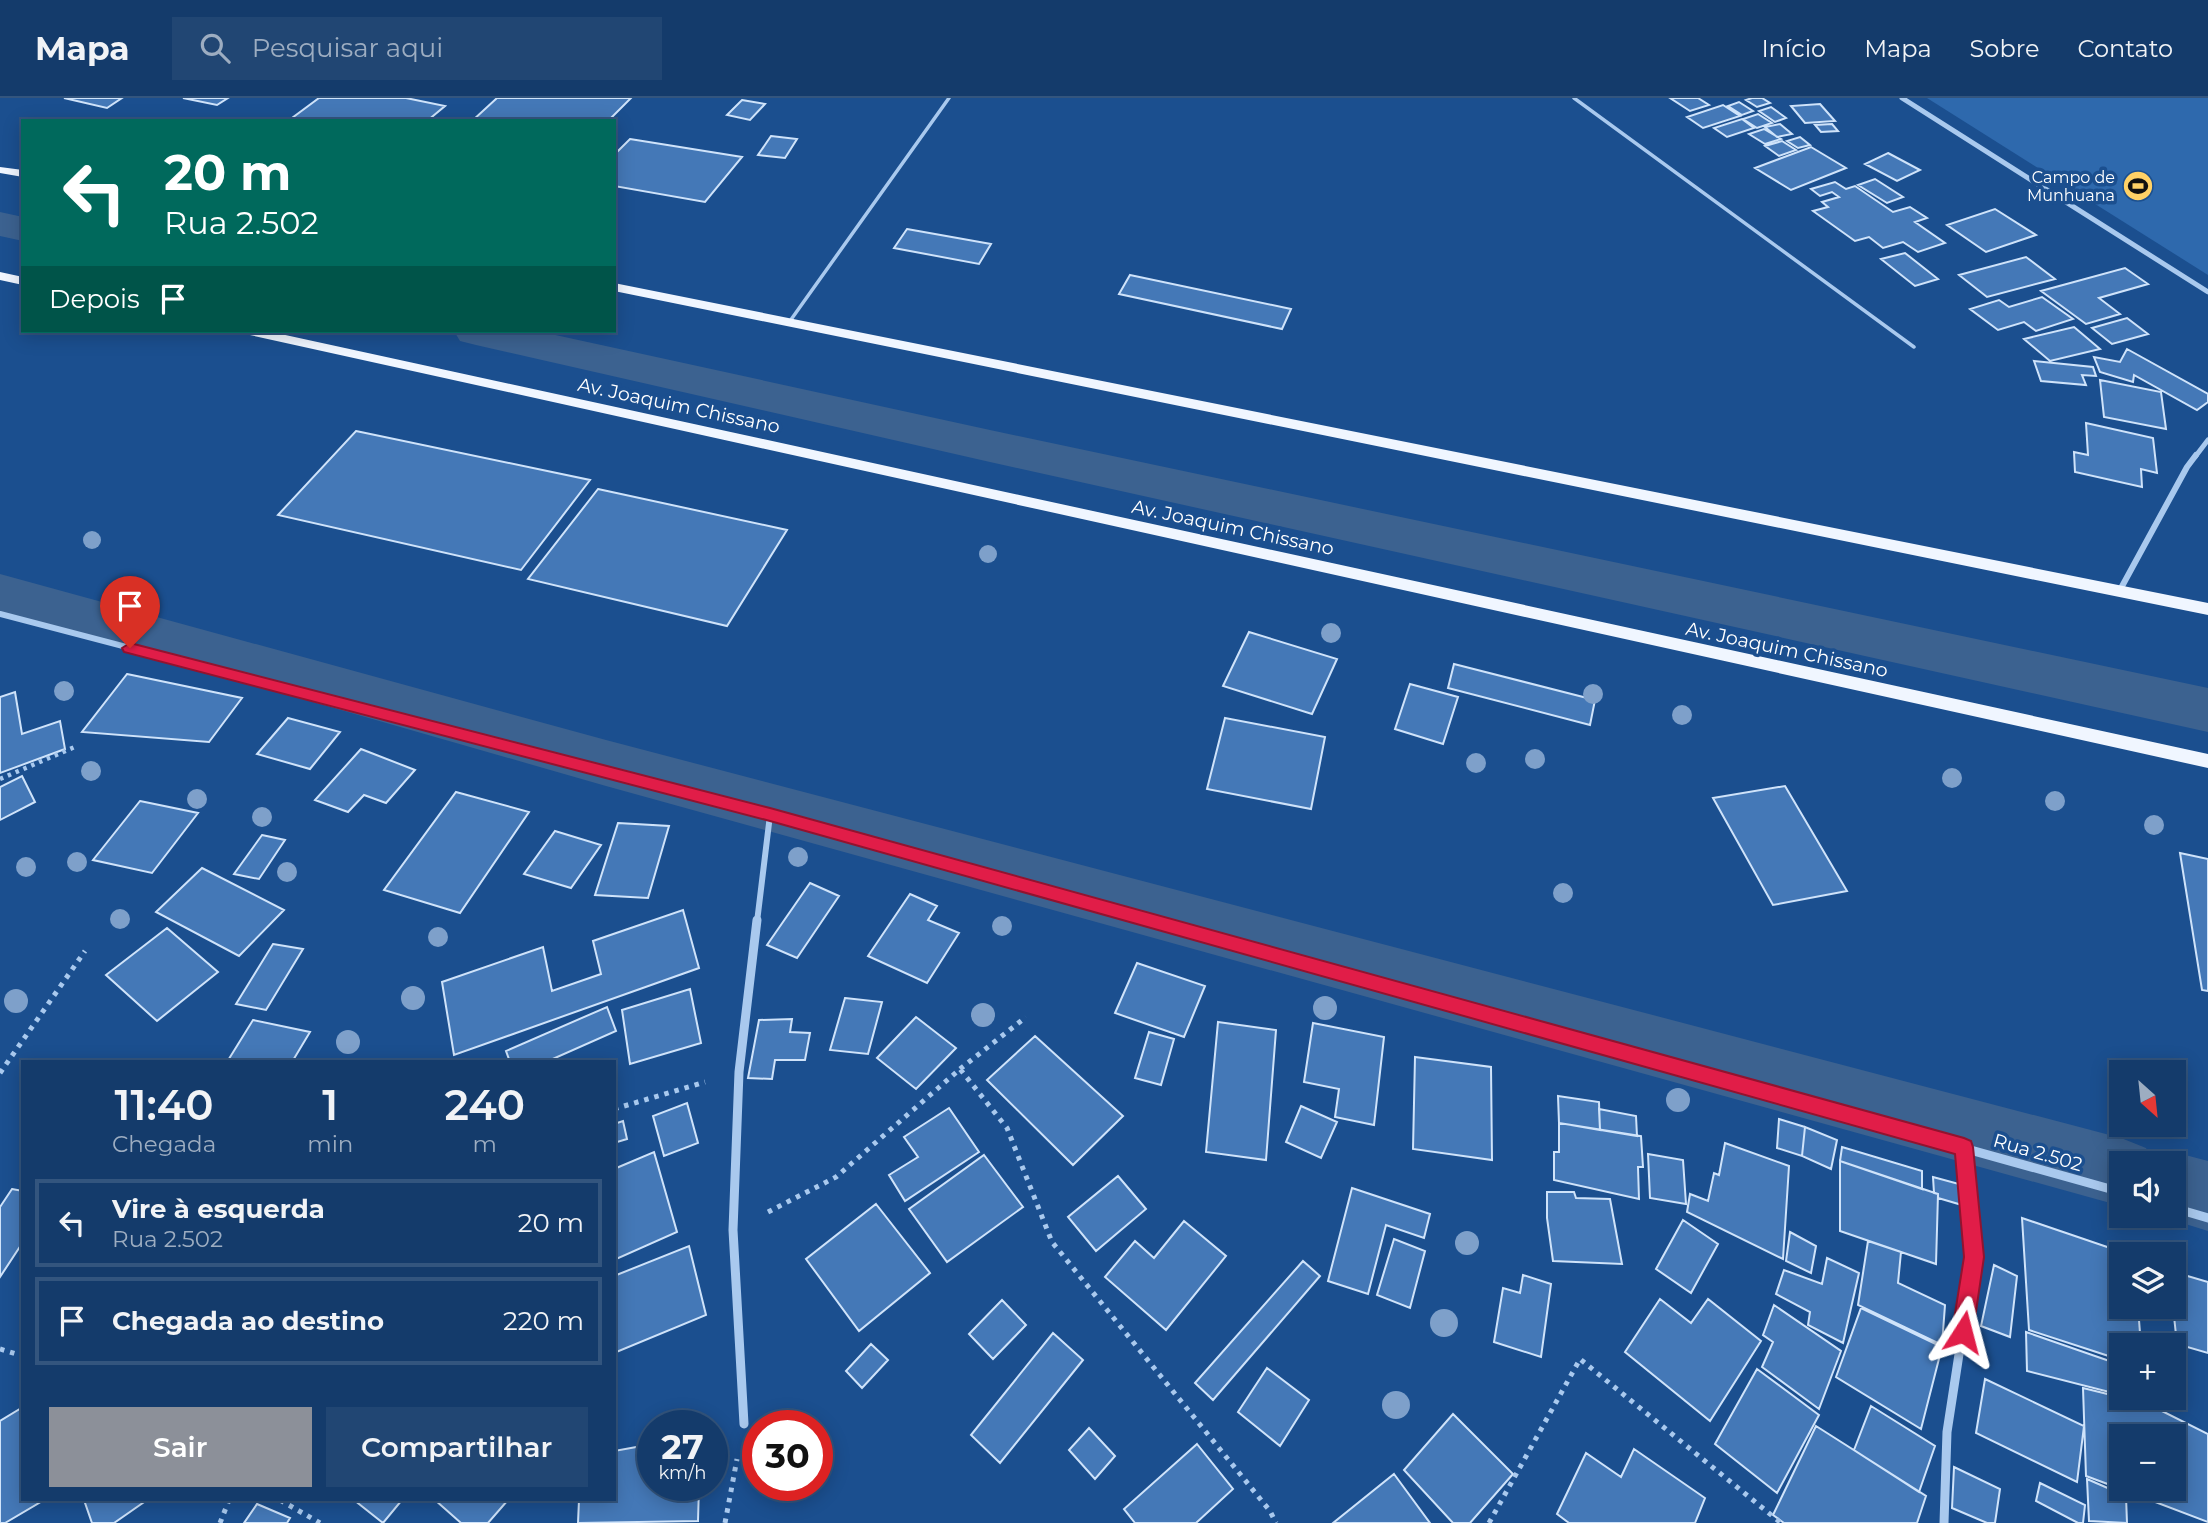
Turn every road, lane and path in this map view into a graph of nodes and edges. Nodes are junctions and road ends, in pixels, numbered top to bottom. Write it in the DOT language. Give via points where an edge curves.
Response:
graph roads {
  1 [pos="949,98"];
  2 [pos="1574,98"];
  3 [pos="1902,98"];
  4 [pos="0,170"];
  5 [pos="21,174"];
  6 [pos="0,276"];
  7 [pos="21,281"];
  8 [pos="616,287"];
  9 [pos="2208,292"];
  10 [pos="790,321"];
  11 [pos="259,333"];
  12 [pos="1914,347"];
  13 [pos="2208,440"];
  14 [pos="2120,590"];
  15 [pos="2208,609"];
  16 [pos="0,614"];
  17 [pos="77,746"];
  18 [pos="2208,761"];
  19 [pos="0,779"];
  20 [pos="770,815"];
  21 [pos="85,951"];
  22 [pos="1026,1017"];
  23 [pos="960,1069"];
  24 [pos="740,1072"];
  25 [pos="0,1073"];
  26 [pos="616,1108"];
  27 [pos="1964,1147"];
  28 [pos="2109,1189"];
  29 [pos="2186,1211"];
  30 [pos="2208,1217"];
  31 [pos="733,1230"];
  32 [pos="0,1349"];
  33 [pos="21,1355"];
  34 [pos="743,1410"];
  35 [pos="742,1434"];
  36 [pos="229,1501"];
  37 [pos="282,1501"];
  38 [pos="220,1523"];
  39 [pos="320,1523"];
  40 [pos="724,1523"];
  41 [pos="1276,1523"];
  42 [pos="1489,1523"];
  43 [pos="1781,1523"];
  44 [pos="1944,1523"];
  1 -- 10 [label="lane"];
  2 -- 12 [label="lane"];
  3 -- 9 [label="street"];
  4 -- 5 [label="main road"];
  6 -- 7 [label="main road"];
  8 -- 10 [label="main road"];
  10 -- 14 [label="main road"];
  11 -- 18 [label="main road, Av. Joaquim Chissano"];
  13 -- 14 [label="street" via="2187,467"];
  14 -- 15 [label="main road"];
  16 -- 20 [label="street, Rua 2.502"];
  17 -- 19 [label="path"];
  20 -- 24 [label="street"];
  20 -- 27 [label="street, Rua 2.502"];
  21 -- 25 [label="path"];
  22 -- 23 [label="path"];
  23 -- 31 [label="path" via="836,1177"];
  23 -- 41 [label="path" via="1007,1128 1052,1242"];
  24 -- 26 [label="path"];
  24 -- 31 [label="street"];
  27 -- 28 [label="street, Rua 2.502"];
  27 -- 44 [label="street" via="1974,1257 1947,1432"];
  29 -- 30 [label="street"];
  31 -- 34 [label="street"];
  32 -- 33 [label="path"];
  35 -- 40 [label="path"];
  36 -- 38 [label="path"];
  37 -- 39 [label="path"];
  42 -- 43 [label="path" via="1580,1359"];
}
